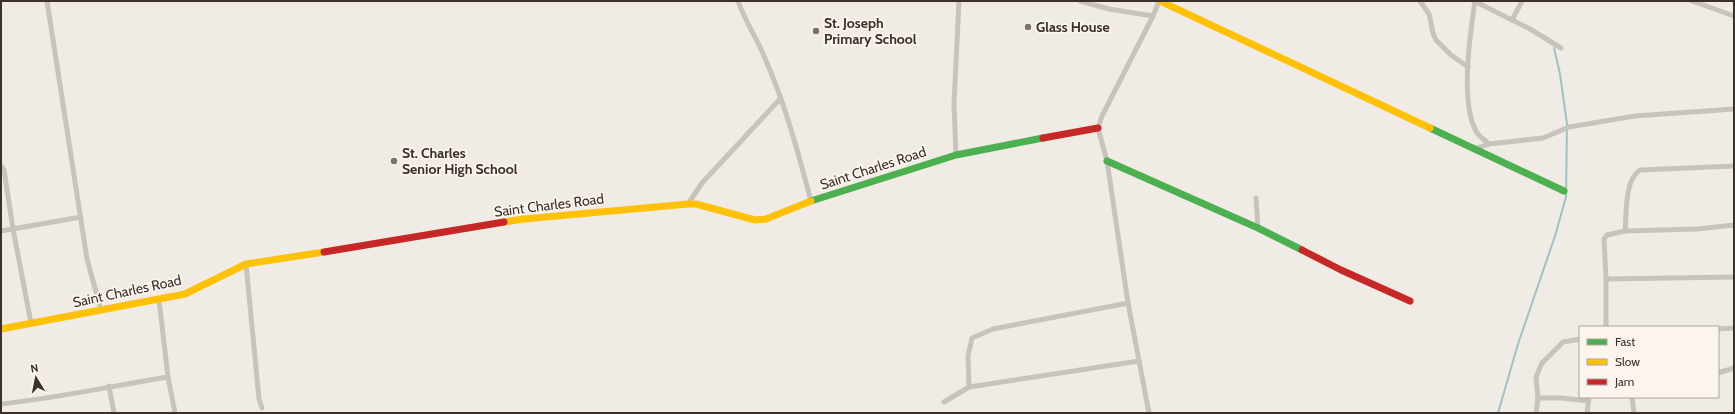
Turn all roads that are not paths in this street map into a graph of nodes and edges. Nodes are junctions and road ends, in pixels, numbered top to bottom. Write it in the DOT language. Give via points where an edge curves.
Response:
graph roads {
  1 [pos="48,1"];
  2 [pos="738,1"];
  3 [pos="959,1"];
  4 [pos="1080,1"];
  5 [pos="1160,1"];
  6 [pos="1420,1"];
  7 [pos="1475,1"];
  8 [pos="1522,1"];
  9 [pos="1692,1"];
  10 [pos="1153,16"];
  11 [pos="1734,16"];
  12 [pos="1512,20"];
  13 [pos="1561,48"];
  14 [pos="1468,67"];
  15 [pos="780,99"];
  16 [pos="1734,109"];
  17 [pos="1098,128"];
  18 [pos="1489,144"];
  19 [pos="1474,149"];
  20 [pos="956,155"];
  21 [pos="1107,161"];
  22 [pos="1,166"];
  23 [pos="1734,166"];
  24 [pos="1564,191"];
  25 [pos="1256,198"];
  26 [pos="811,201"];
  27 [pos="688,204"];
  28 [pos="81,216"];
  29 [pos="1734,225"];
  30 [pos="1258,228"];
  31 [pos="13,229"];
  32 [pos="1,231"];
  33 [pos="1625,231"];
  34 [pos="246,264"];
  35 [pos="1734,277"];
  36 [pos="1606,279"];
  37 [pos="159,300"];
  38 [pos="1410,301"];
  39 [pos="1128,302"];
  40 [pos="101,310"];
  41 [pos="31,323"];
  42 [pos="1606,326"];
  43 [pos="1734,328"];
  44 [pos="1,329"];
  45 [pos="1719,329"];
  46 [pos="1579,339"];
  47 [pos="1139,361"];
  48 [pos="1734,368"];
  49 [pos="1719,373"];
  50 [pos="168,377"];
  51 [pos="109,386"];
  52 [pos="969,387"];
  53 [pos="1538,398"];
  54 [pos="1632,398"];
  55 [pos="1588,399"];
  56 [pos="944,402"];
  57 [pos="1,404"];
  58 [pos="262,408"];
  59 [pos="114,413"];
  60 [pos="175,413"];
  61 [pos="1149,413"];
  62 [pos="1536,413"];
  63 [pos="1587,413"];
  64 [pos="1634,413"];
  1 -- 28 [label="street"];
  2 -- 15 [label="street" via="764,56"];
  3 -- 20 [label="street" via="954,104"];
  4 -- 10 [label="street"];
  5 -- 10 [label="street"];
  5 -- 19 [label="street"];
  6 -- 14 [label="street" via="1429,14 1436,40"];
  7 -- 12 [label="street"];
  7 -- 14 [label="street"];
  8 -- 12 [label="street"];
  9 -- 11 [label="street"];
  10 -- 17 [label="street"];
  12 -- 13 [label="street"];
  14 -- 18 [label="street" via="1473,122 1476,132"];
  15 -- 26 [label="street" via="796,143"];
  15 -- 27 [label="street" via="702,183"];
  16 -- 18 [label="street" via="1635,116 1566,128 1543,138"];
  17 -- 20 [label="street, Saint Charles Road"];
  17 -- 21 [label="street"];
  18 -- 19 [label="street"];
  19 -- 24 [label="street"];
  20 -- 26 [label="street, Saint Charles Road"];
  21 -- 30 [label="street"];
  21 -- 39 [label="street"];
  22 -- 31 [label="street" via="4,170"];
  23 -- 33 [label="street" via="1640,170 1634,174 1628,187"];
  25 -- 30 [label="street"];
  26 -- 27 [label="street, Saint Charles Road" via="766,219 755,220"];
  27 -- 34 [label="street, Saint Charles Road" via="524,219"];
  28 -- 31 [label="street"];
  28 -- 40 [label="street" via="87,258"];
  29 -- 33 [label="street"];
  30 -- 38 [label="street"];
  31 -- 32 [label="street"];
  31 -- 41 [label="street"];
  33 -- 36 [label="street" via="1607,235 1604,239"];
  34 -- 37 [label="street, Saint Charles Road" via="185,294"];
  34 -- 58 [label="street"];
  35 -- 36 [label="street"];
  36 -- 42 [label="street"];
  37 -- 40 [label="street, Saint Charles Road"];
  37 -- 50 [label="street"];
  39 -- 47 [label="street"];
  39 -- 52 [label="street" via="993,329 972,338 968,356"];
  40 -- 41 [label="street, Saint Charles Road"];
  41 -- 44 [label="street, Saint Charles Road"];
  43 -- 45 [label="street"];
  46 -- 53 [label="street" via="1563,342 1542,363 1536,377"];
  47 -- 52 [label="street"];
  47 -- 61 [label="street"];
  48 -- 49 [label="street"];
  50 -- 51 [label="street"];
  50 -- 60 [label="street"];
  51 -- 57 [label="street"];
  51 -- 59 [label="street"];
  52 -- 56 [label="street"];
  53 -- 55 [label="street"];
  53 -- 62 [label="street"];
  54 -- 64 [label="street"];
  55 -- 63 [label="street"];
}
